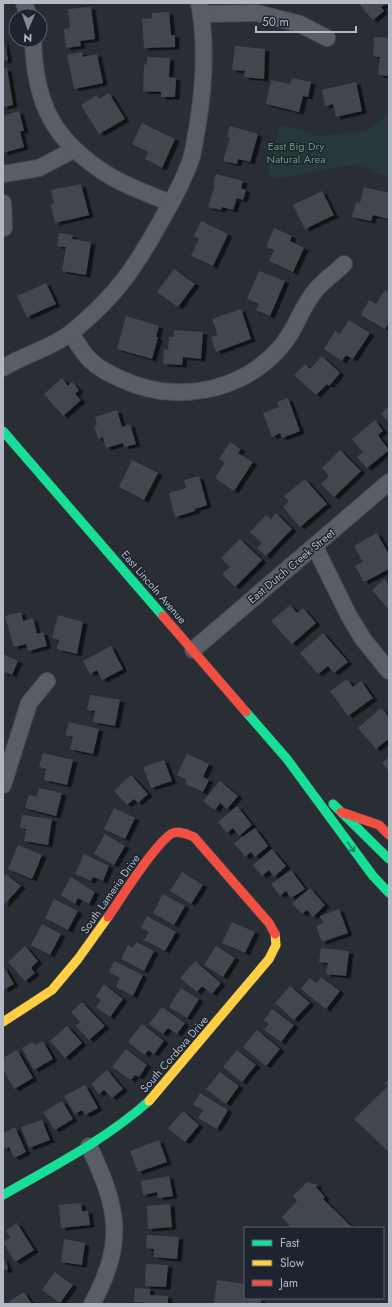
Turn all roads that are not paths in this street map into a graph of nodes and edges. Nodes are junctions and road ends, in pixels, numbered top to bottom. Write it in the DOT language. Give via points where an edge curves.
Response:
graph roads {
  1 [pos="200,9"];
  2 [pos="327,38"];
  3 [pos="34,48"];
  4 [pos="73,150"];
  5 [pos="3,174"];
  6 [pos="3,203"];
  7 [pos="171,204"];
  8 [pos="4,228"];
  9 [pos="344,264"];
  10 [pos="71,333"];
  11 [pos="3,368"];
  12 [pos="3,431"];
  13 [pos="389,482"];
  14 [pos="315,547"];
  15 [pos="193,650"];
  16 [pos="389,671"];
  17 [pos="47,681"];
  18 [pos="287,759"];
  19 [pos="3,785"];
  20 [pos="341,812"];
  21 [pos="389,835"];
  22 [pos="389,859"];
  23 [pos="235,883"];
  24 [pos="389,893"];
  25 [pos="3,1022"];
  26 [pos="89,1146"];
  27 [pos="3,1195"];
  28 [pos="92,1304"];
  1 -- 2 [label="street" via="257,13 300,24"];
  1 -- 7 [label="street" via="204,71 201,105 192,156"];
  3 -- 4 [label="street" via="37,85 45,108 56,131"];
  4 -- 5 [label="street" via="39,168"];
  4 -- 7 [label="street" via="110,177"];
  6 -- 8 [label="street"];
  7 -- 10 [label="street" via="140,260 124,281 106,302"];
  9 -- 10 [label="street" via="315,291 278,351 233,383 217,388 176,393 138,387 105,371 91,360 81,350"];
  10 -- 11 [label="street"];
  12 -- 15 [label="main road, East Lincoln Avenue"];
  13 -- 14 [label="street, East Dutch Creek Street"];
  14 -- 15 [label="street, East Dutch Creek Street"];
  14 -- 16 [label="street" via="362,639"];
  15 -- 18 [label="main road, East Lincoln Avenue"];
  17 -- 19 [label="street" via="29,703"];
  18 -- 20 [label="main road, East Lincoln Avenue"];
  18 -- 24 [label="main road, East Lincoln Avenue, one-way" via="373,876"];
  20 -- 21 [label="main road" via="379,825"];
  20 -- 22 [label="main road, East Lincoln Avenue"];
  23 -- 25 [label="main road, South Lameria Drive" via="194,837 181,832 166,836 78,959 52,990"];
  23 -- 26 [label="main road, South Cordova Drive" via="277,937 276,948 270,959 154,1097 126,1122"];
  26 -- 27 [label="main road, South Cordova Drive"];
  26 -- 28 [label="street" via="105,1179 115,1218 110,1265"];
}
